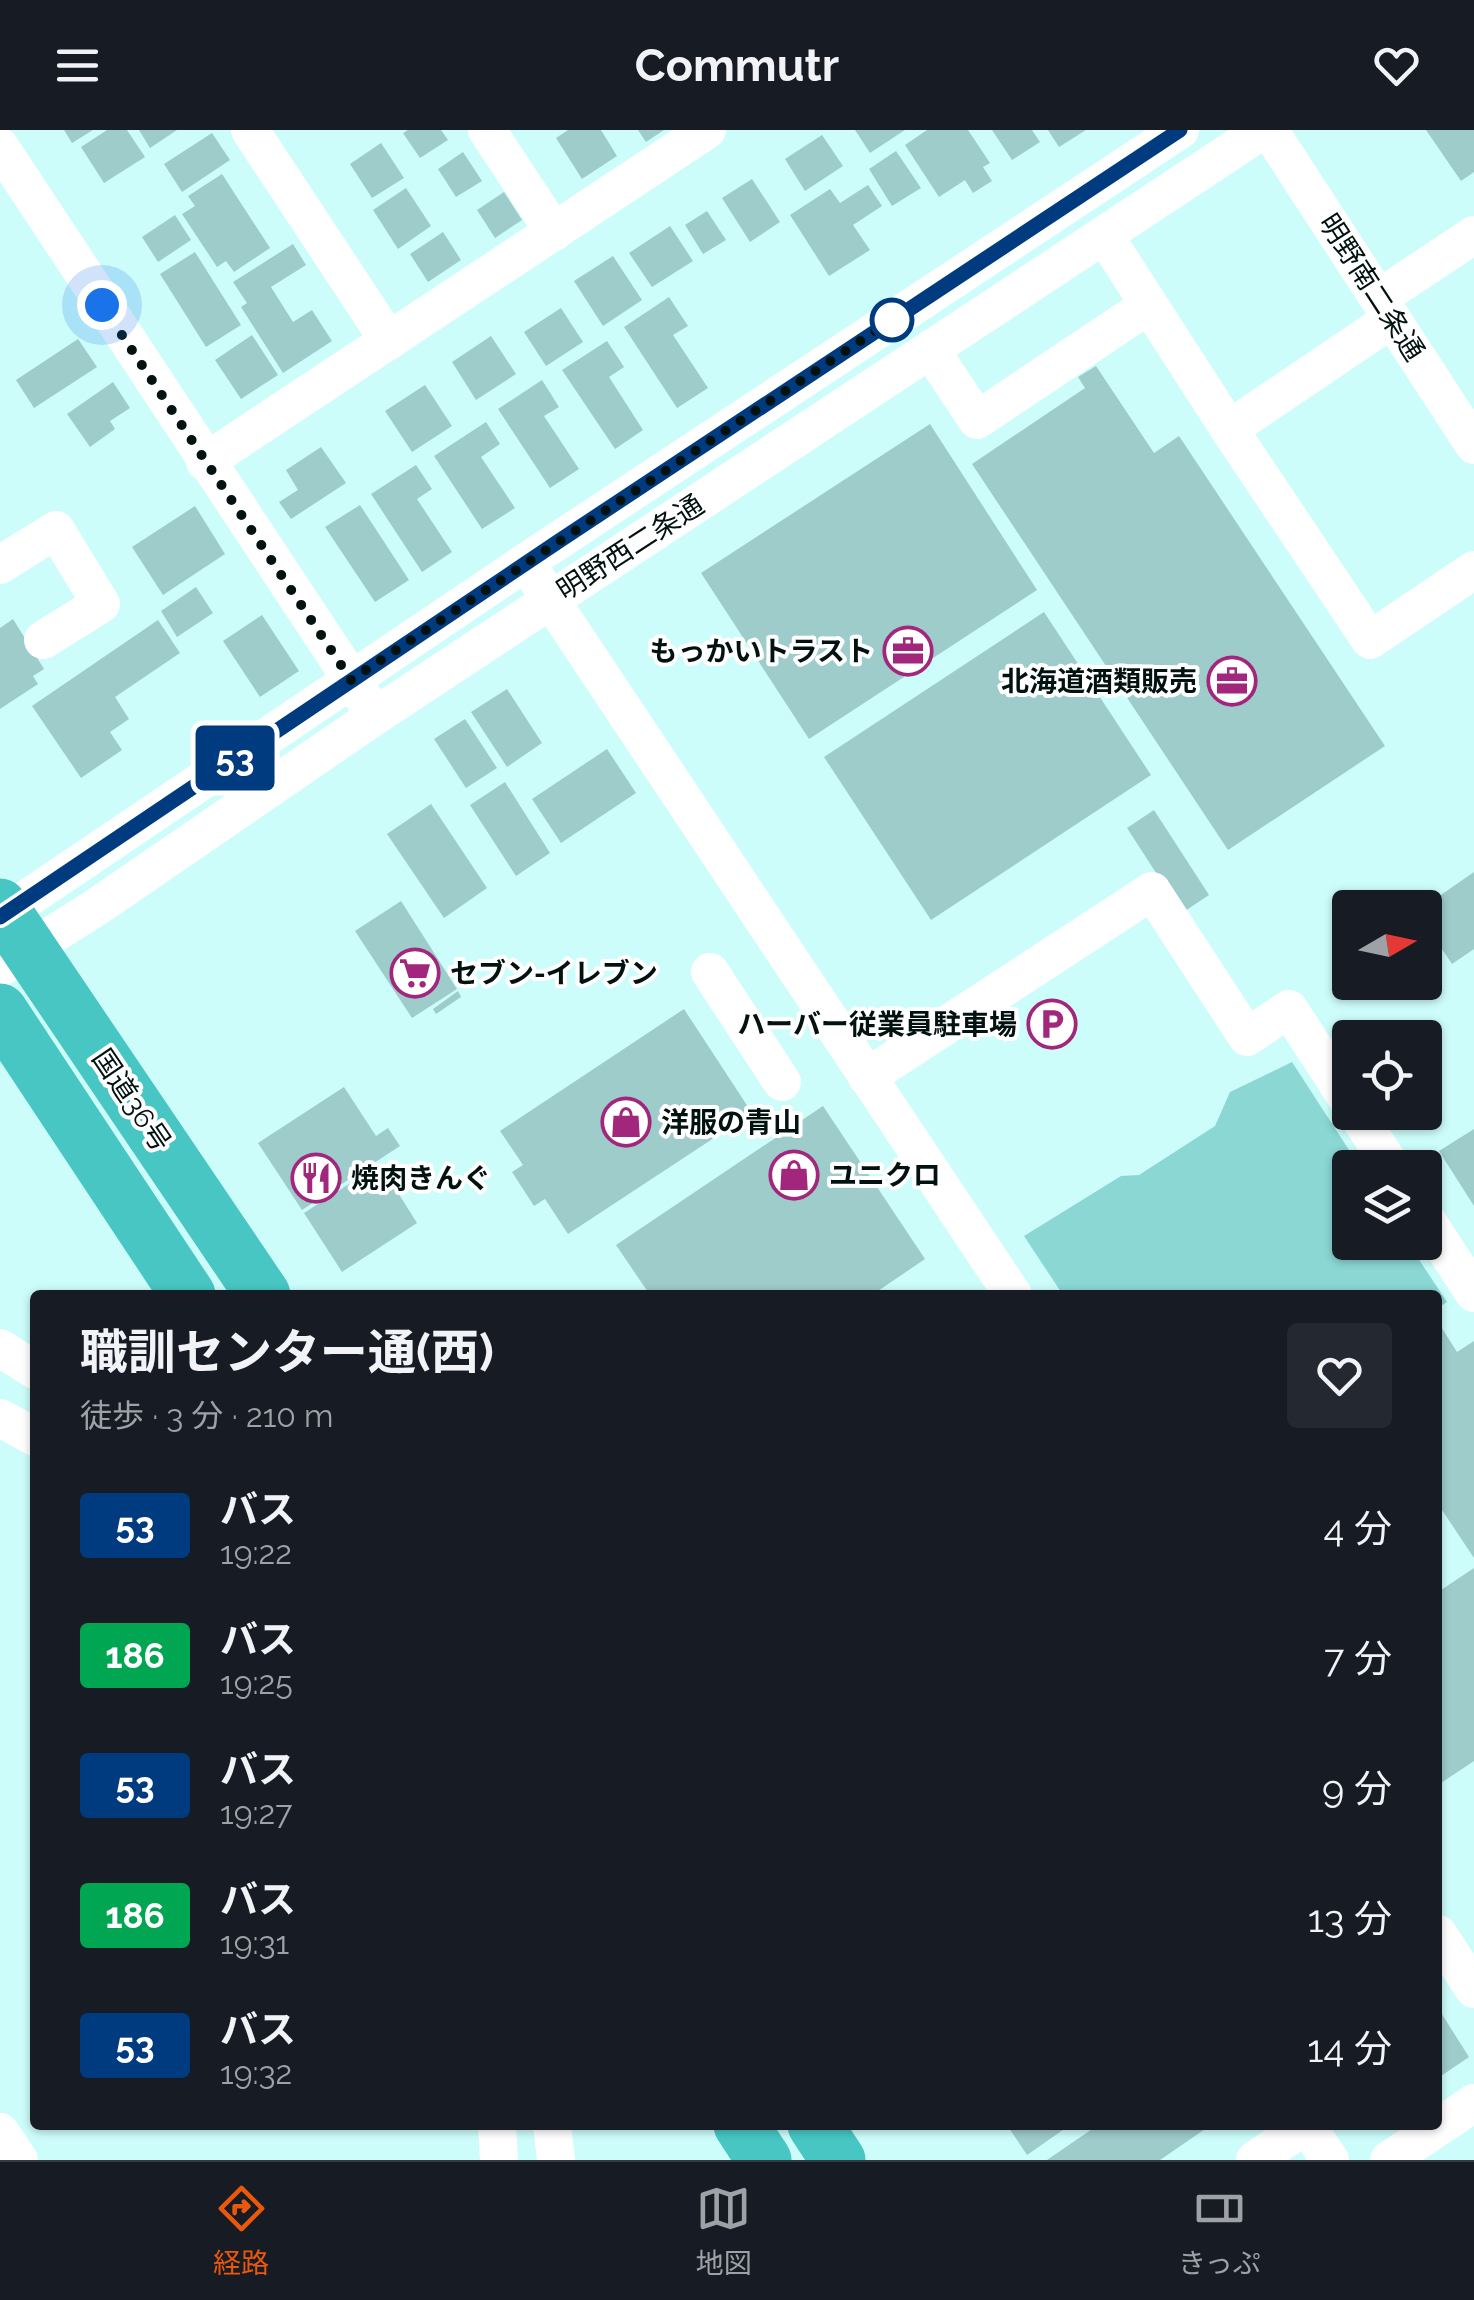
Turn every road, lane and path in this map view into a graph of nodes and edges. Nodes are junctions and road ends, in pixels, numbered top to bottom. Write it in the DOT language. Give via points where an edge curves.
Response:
graph roads {
  1 [pos="250,130"];
  2 [pos="487,130"];
  3 [pos="707,130"];
  4 [pos="1180,130"];
  5 [pos="1266,130"];
  6 [pos="0,148"];
  7 [pos="554,232"];
  8 [pos="1104,235"];
  9 [pos="1474,235"];
  10 [pos="1149,305"];
  11 [pos="1385,309"];
  12 [pos="389,341"];
  13 [pos="930,349"];
  14 [pos="1229,430"];
  15 [pos="1474,445"];
  16 [pos="205,462"];
  17 [pos="526,562"];
  18 [pos="0,564"];
  19 [pos="1474,570"];
  20 [pos="550,600"];
  21 [pos="42,640"];
  22 [pos="351,680"];
  23 [pos="375,716"];
  24 [pos="7,931"];
  25 [pos="710,972"];
  26 [pos="0,1012"];
  27 [pos="1332,1075"];
  28 [pos="867,1077"];
  29 [pos="782,1082"];
  30 [pos="1442,1244"];
  31 [pos="185,1290"];
  32 [pos="259,1290"];
  33 [pos="1010,1290"];
  34 [pos="1474,1293"];
  35 [pos="0,1348"];
  36 [pos="30,1367"];
  37 [pos="0,1418"];
  38 [pos="30,1434"];
  39 [pos="1442,1940"];
  40 [pos="1474,1989"];
  41 [pos="1474,2103"];
  42 [pos="1442,2124"];
  43 [pos="497,2130"];
  44 [pos="553,2130"];
  45 [pos="744,2130"];
  46 [pos="818,2130"];
  47 [pos="1299,2130"];
  48 [pos="1309,2130"];
  49 [pos="1434,2130"];
  50 [pos="0,2132"];
  51 [pos="18,2160"];
  52 [pos="500,2160"];
  53 [pos="556,2160"];
  54 [pos="764,2160"];
  55 [pos="838,2160"];
  56 [pos="1255,2160"];
  57 [pos="1330,2160"];
  58 [pos="1389,2160"];
  1 -- 12 [label="street"];
  2 -- 7 [label="street"];
  3 -- 7 [label="street"];
  4 -- 17 [label="street, 明野西二条通"];
  5 -- 8 [label="street, 明野西二条通"];
  5 -- 11 [label="street, 明野南二条通"];
  6 -- 16 [label="street"];
  7 -- 12 [label="street"];
  8 -- 10 [label="street"];
  8 -- 13 [label="street, 明野西二条通"];
  9 -- 11 [label="street"];
  10 -- 13 [label="street" via="977,420"];
  10 -- 14 [label="street"];
  11 -- 14 [label="street"];
  11 -- 15 [label="street, 明野南二条通"];
  12 -- 16 [label="street"];
  13 -- 20 [label="street, 明野西二条通"];
  14 -- 19 [label="street" via="1370,640"];
  16 -- 22 [label="street"];
  17 -- 20 [label="street"];
  17 -- 22 [label="street, 明野西二条通"];
  18 -- 21 [label="street" via="56,530 101,604"];
  20 -- 23 [label="street, 明野西二条通"];
  20 -- 28 [label="street"];
  22 -- 23 [label="street"];
  22 -- 24 [label="street, 明野西二条通"];
  23 -- 24 [label="street, 明野西二条通"];
  24 -- 32 [label="highway, 国道36号"];
  25 -- 29 [label="street"];
  26 -- 31 [label="highway"];
  27 -- 28 [label="street" via="1289,1009 1247,1037 1152,891"];
  28 -- 33 [label="street"];
  30 -- 34 [label="street"];
  35 -- 36 [label="street"];
  37 -- 38 [label="street"];
  39 -- 40 [label="street"];
  41 -- 42 [label="street"];
  43 -- 52 [label="street"];
  44 -- 53 [label="street"];
  45 -- 54 [label="highway"];
  46 -- 55 [label="highway"];
  47 -- 56 [label="street"];
  48 -- 57 [label="street"];
  49 -- 58 [label="street"];
  50 -- 51 [label="street"];
}
